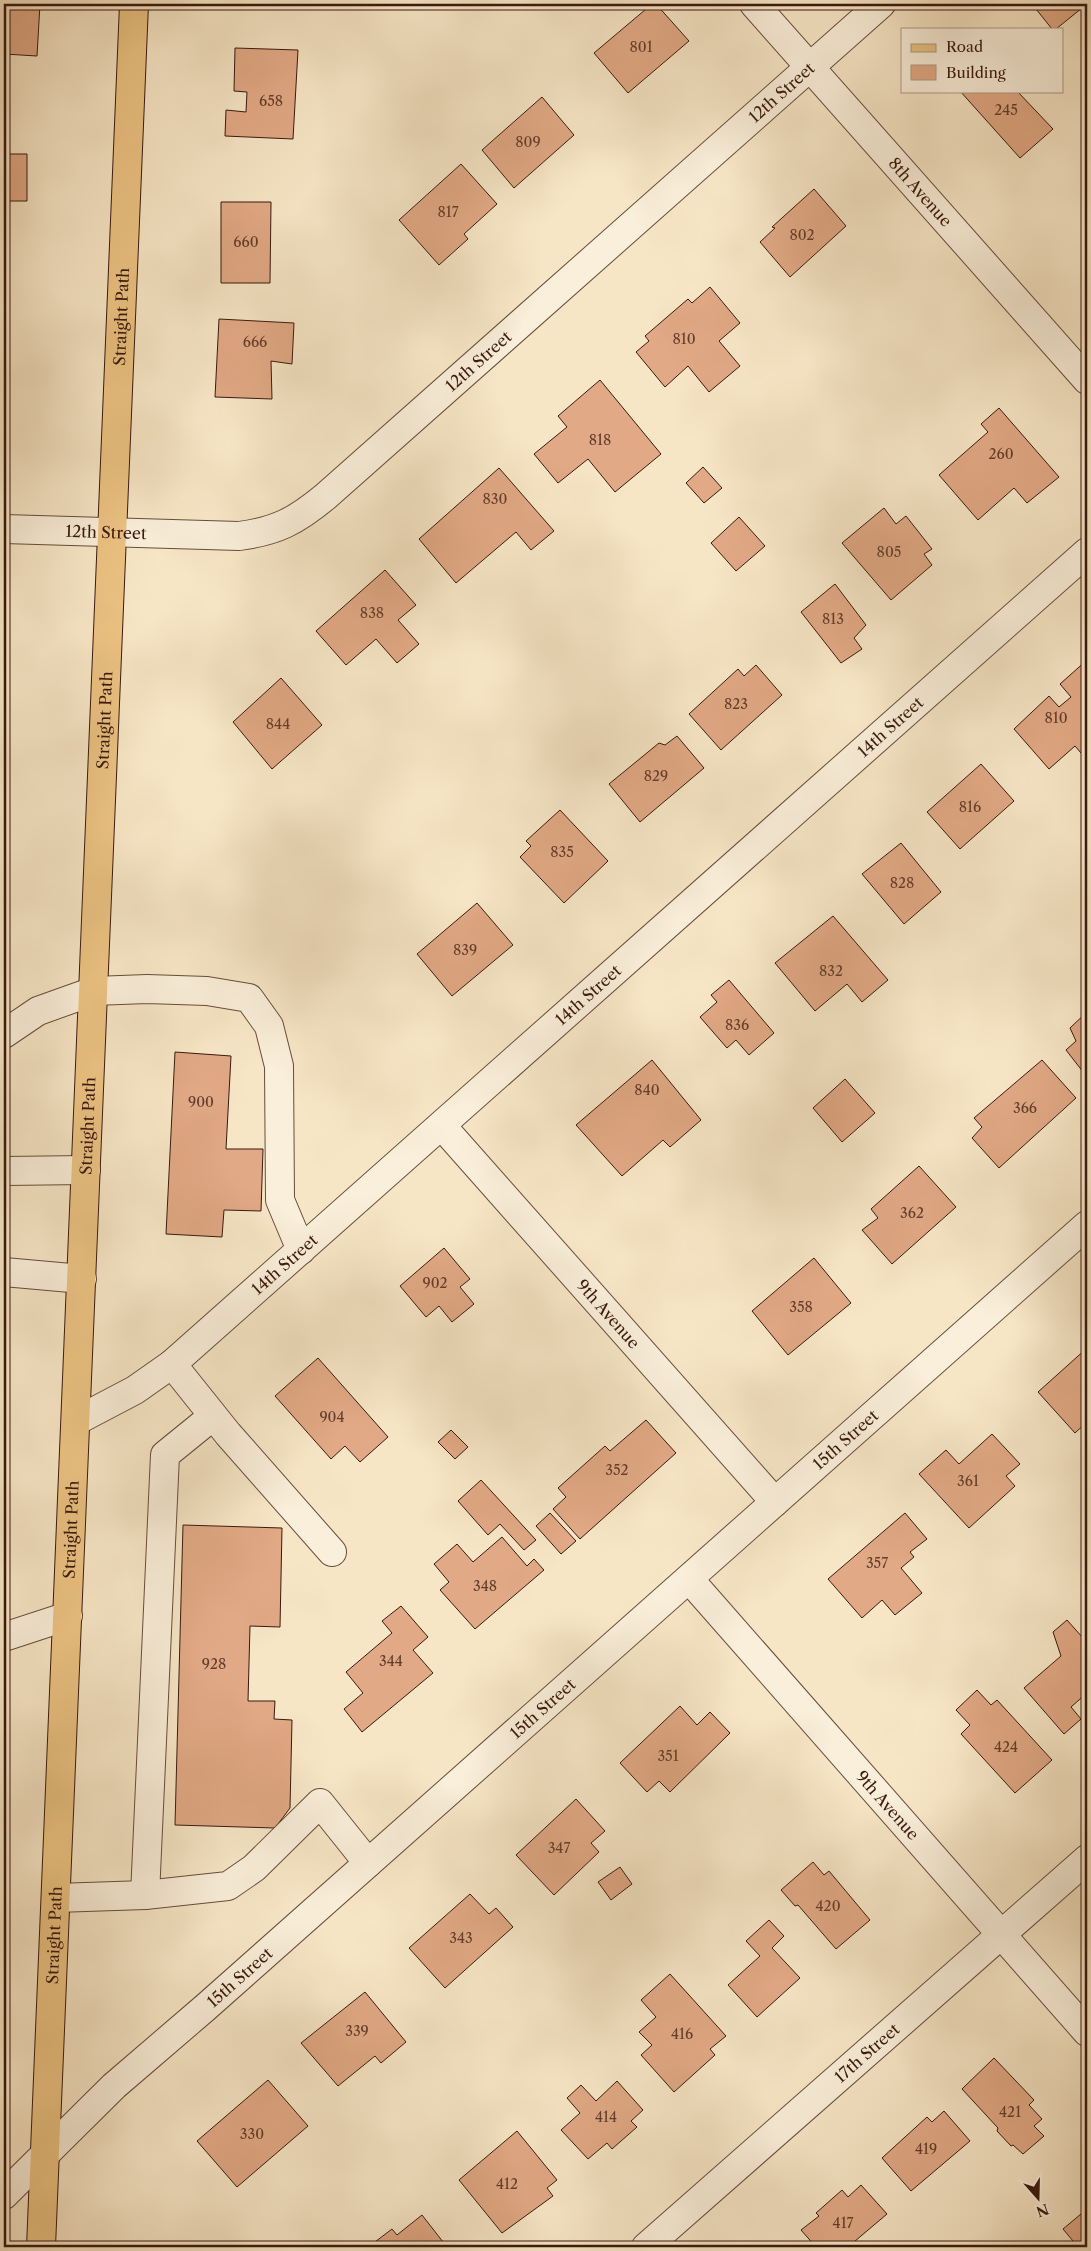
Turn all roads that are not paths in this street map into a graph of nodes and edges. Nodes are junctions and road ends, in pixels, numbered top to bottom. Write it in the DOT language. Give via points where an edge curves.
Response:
graph roads {
  1 [pos="134,4"];
  2 [pos="754,4"];
  3 [pos="881,4"];
  4 [pos="810,67"];
  5 [pos="1087,380"];
  6 [pos="4,529"];
  7 [pos="112,533"];
  8 [pos="1087,552"];
  9 [pos="94,991"];
  10 [pos="4,1034"];
  11 [pos="442,1126"];
  12 [pos="86,1170"];
  13 [pos="4,1171"];
  14 [pos="1087,1225"];
  15 [pos="302,1250"];
  16 [pos="4,1272"];
  17 [pos="82,1279"];
  18 [pos="172,1364"];
  19 [pos="213,1416"];
  20 [pos="76,1421"];
  21 [pos="775,1502"];
  22 [pos="332,1552"];
  23 [pos="689,1579"];
  24 [pos="68,1616"];
  25 [pos="4,1637"];
  26 [pos="1087,1859"];
  27 [pos="368,1863"];
  28 [pos="146,1895"];
  29 [pos="56,1898"];
  30 [pos="1002,1934"];
  31 [pos="1087,2032"];
  32 [pos="44,2158"];
  33 [pos="4,2195"];
  34 [pos="41,2247"];
  35 [pos="646,2247"];
  1 -- 7 [label="main road, Straight Path"];
  2 -- 4 [label="street, 8th Avenue"];
  3 -- 4 [label="street, 12th Street"];
  4 -- 5 [label="street, 8th Avenue"];
  4 -- 7 [label="street, 12th Street" via="326,496 292,522 276,529 238,536"];
  6 -- 7 [label="street, 12th Street"];
  7 -- 9 [label="main road, Straight Path"];
  8 -- 11 [label="street, 14th Street"];
  9 -- 10 [label="street" via="38,1011"];
  9 -- 12 [label="main road, Straight Path"];
  9 -- 15 [label="street" via="207,991 249,998 268,1026 279,1066 280,1200"];
  11 -- 15 [label="street, 14th Street"];
  11 -- 21 [label="street, 9th Avenue"];
  12 -- 13 [label="street"];
  12 -- 17 [label="main road, Straight Path"];
  14 -- 21 [label="street, 15th Street"];
  15 -- 18 [label="street, 14th Street"];
  16 -- 17 [label="street"];
  17 -- 20 [label="main road, Straight Path"];
  18 -- 19 [label="street"];
  18 -- 20 [label="street, 14th Street" via="135,1390"];
  19 -- 22 [label="street"];
  19 -- 28 [label="street" via="165,1455"];
  20 -- 24 [label="main road, Straight Path"];
  21 -- 23 [label="street, 15th Street"];
  23 -- 27 [label="street, 15th Street"];
  23 -- 30 [label="street, 9th Avenue"];
  24 -- 25 [label="street"];
  24 -- 29 [label="main road, Straight Path"];
  26 -- 30 [label="street, 17th Street"];
  27 -- 28 [label="street" via="320,1803 254,1868 228,1886"];
  27 -- 32 [label="street, 15th Street" via="114,2086"];
  28 -- 29 [label="street"];
  29 -- 32 [label="main road, Straight Path"];
  30 -- 31 [label="street, 9th Avenue"];
  30 -- 35 [label="street, 17th Street"];
  32 -- 33 [label="street, 15th Street"];
  32 -- 34 [label="main road, Straight Path"];
}
